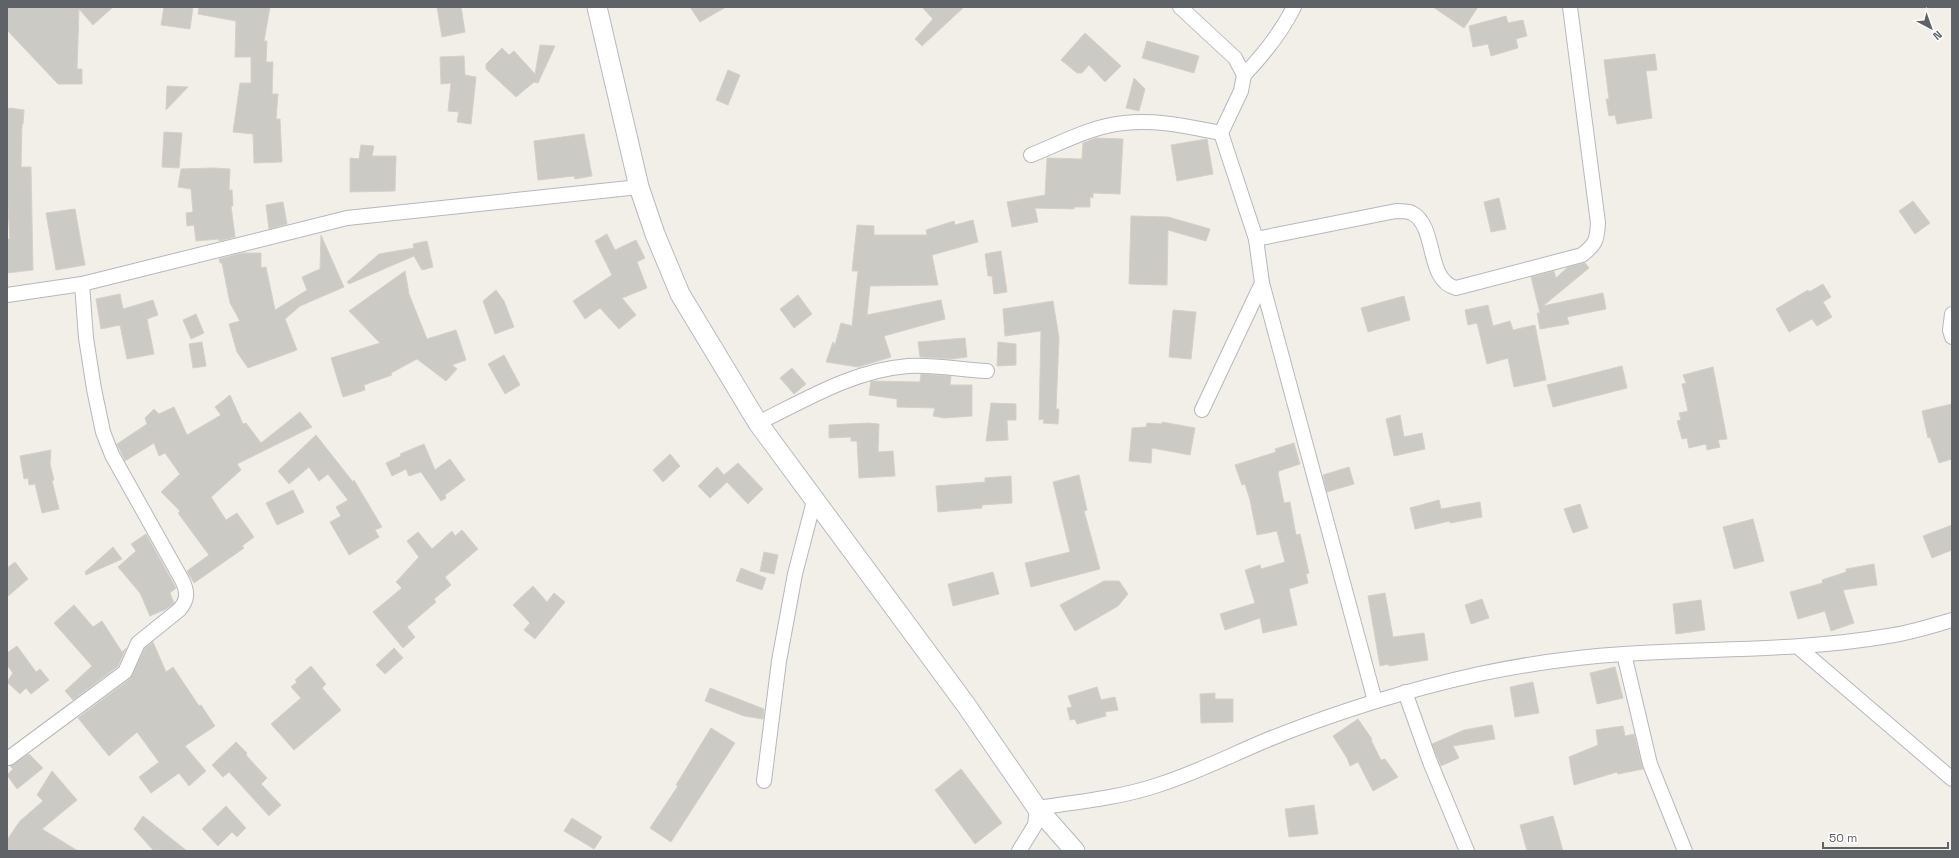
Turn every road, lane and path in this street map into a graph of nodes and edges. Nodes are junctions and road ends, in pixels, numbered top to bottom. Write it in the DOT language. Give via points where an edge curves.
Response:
graph roads {
  1 [pos="597,7"];
  2 [pos="1180,7"];
  3 [pos="1294,7"];
  4 [pos="1570,7"];
  5 [pos="1244,75"];
  6 [pos="1221,132"];
  7 [pos="1031,155"];
  8 [pos="639,187"];
  9 [pos="1256,239"];
  10 [pos="1262,283"];
  11 [pos="82,284"];
  12 [pos="7,295"];
  13 [pos="1952,314"];
  14 [pos="1952,337"];
  15 [pos="987,372"];
  16 [pos="1202,410"];
  17 [pos="758,423"];
  18 [pos="814,501"];
  19 [pos="1952,620"];
  20 [pos="1798,647"];
  21 [pos="1624,654"];
  22 [pos="1405,692"];
  23 [pos="1375,701"];
  24 [pos="7,758"];
  25 [pos="1952,779"];
  26 [pos="764,781"];
  27 [pos="1037,808"];
  28 [pos="1019,851"];
  29 [pos="1075,851"];
  30 [pos="1467,851"];
  31 [pos="1685,851"];
  1 -- 8 [label="street"];
  2 -- 5 [label="street" via="1236,58"];
  3 -- 5 [label="street" via="1284,27"];
  4 -- 9 [label="street" via="1598,223 1597,236 1588,251 1582,255 1456,288 1441,279 1424,227 1417,216 1410,212 1396,211"];
  5 -- 6 [label="street" via="1240,91"];
  6 -- 7 [label="street" via="1156,122 1123,123 1089,131"];
  6 -- 9 [label="street"];
  8 -- 11 [label="street" via="347,218"];
  8 -- 17 [label="street" via="680,294"];
  9 -- 10 [label="street"];
  10 -- 16 [label="street"];
  10 -- 23 [label="street"];
  11 -- 12 [label="street"];
  11 -- 24 [label="street" via="86,338 103,432 112,455 182,580 187,596 179,610 138,643 125,672 62,721"];
  13 -- 14 [label="street"];
  15 -- 17 [label="street" via="908,366 871,372 835,386"];
  17 -- 18 [label="street"];
  18 -- 26 [label="street" via="795,574 779,661"];
  18 -- 27 [label="street" via="966,704"];
  19 -- 20 [label="street" via="1888,636"];
  20 -- 21 [label="street"];
  20 -- 25 [label="street"];
  21 -- 22 [label="street" via="1547,662 1480,674"];
  21 -- 31 [label="street" via="1650,764"];
  22 -- 23 [label="street"];
  22 -- 30 [label="street" via="1430,762"];
  23 -- 27 [label="street" via="1268,740 1158,786 1117,796"];
  27 -- 28 [label="street" via="1035,825"];
  27 -- 29 [label="street"];
}
